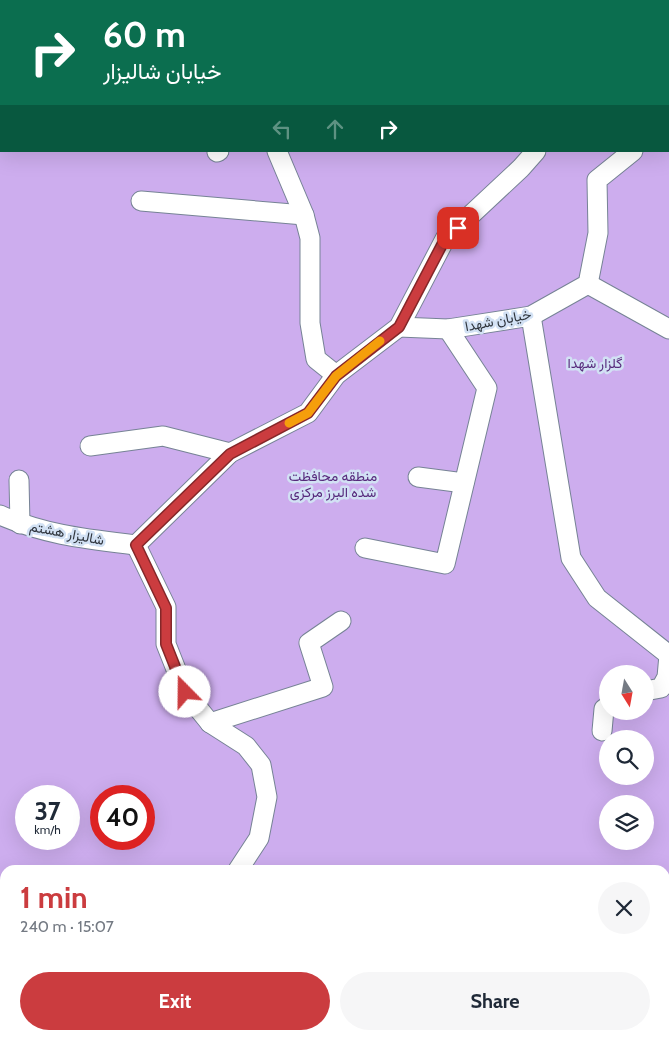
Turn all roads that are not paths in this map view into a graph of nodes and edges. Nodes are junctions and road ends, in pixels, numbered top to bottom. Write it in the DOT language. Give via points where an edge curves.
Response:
graph roads {
  1 [pos="277,152"];
  2 [pos="535,152"];
  3 [pos="633,152"];
  4 [pos="141,201"];
  5 [pos="304,215"];
  6 [pos="588,284"];
  7 [pos="531,316"];
  8 [pos="399,327"];
  9 [pos="448,329"];
  10 [pos="669,329"];
  11 [pos="336,376"];
  12 [pos="90,446"];
  13 [pos="230,454"];
  14 [pos="418,476"];
  15 [pos="19,480"];
  16 [pos="464,483"];
  17 [pos="0,515"];
  18 [pos="20,524"];
  19 [pos="136,545"];
  20 [pos="365,548"];
  21 [pos="342,621"];
  22 [pos="669,655"];
  23 [pos="668,679"];
  24 [pos="654,689"];
  25 [pos="210,723"];
  26 [pos="241,865"];
  1 -- 5 [label="street"];
  2 -- 8 [label="street" via="445,239"];
  3 -- 6 [label="street" via="597,180 598,233"];
  4 -- 5 [label="street"];
  5 -- 11 [label="street" via="310,238 310,323 316,359"];
  6 -- 7 [label="street, خیابان شهدا"];
  6 -- 10 [label="street"];
  7 -- 9 [label="street, خیابان شهدا"];
  7 -- 22 [label="street" via="571,558 597,598"];
  8 -- 9 [label="street, خیابان شهدا"];
  8 -- 11 [label="street"];
  9 -- 16 [label="street" via="487,388"];
  11 -- 13 [label="street" via="308,413"];
  12 -- 13 [label="street" via="163,436"];
  13 -- 19 [label="street"];
  14 -- 16 [label="street"];
  15 -- 18 [label="street"];
  16 -- 20 [label="street" via="445,564"];
  17 -- 18 [label="street, شالیزار هشتم"];
  18 -- 19 [label="street, شالیزار هشتم" via="72,537"];
  19 -- 25 [label="street" via="166,608 166,644 185,692"];
  21 -- 25 [label="street" via="309,643 324,687"];
  22 -- 23 [label="street"];
  23 -- 24 [label="street" via="661,688"];
  25 -- 26 [label="street" via="246,746 261,765 267,797 260,838"];
}
